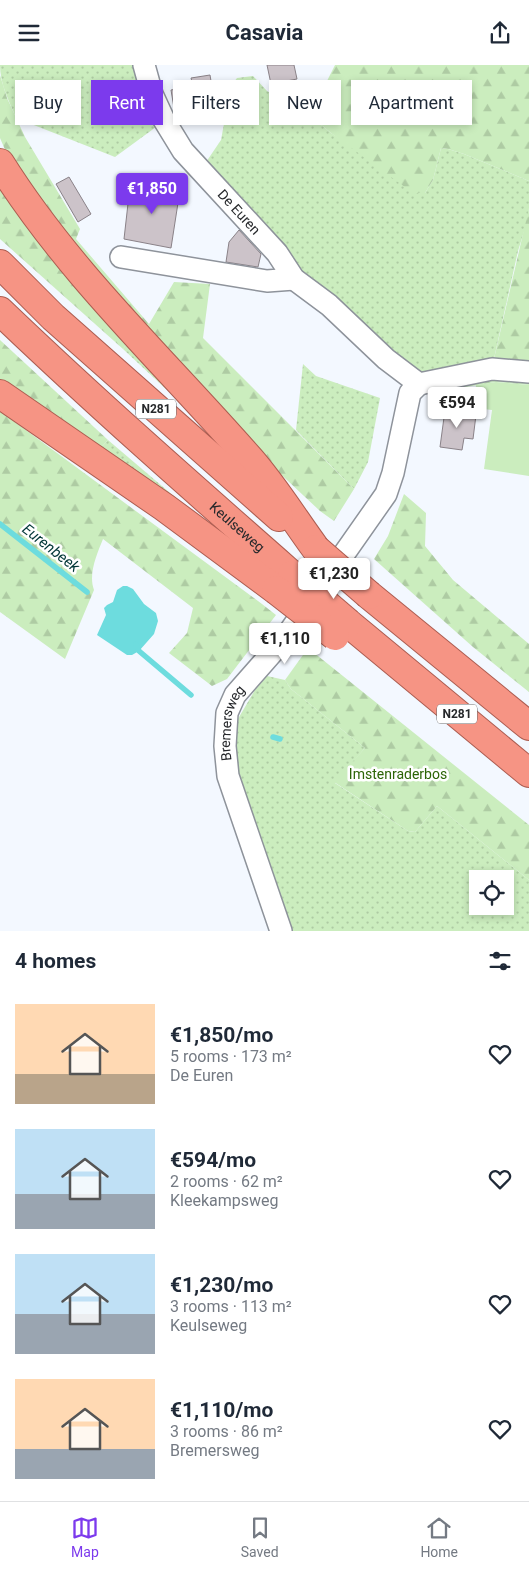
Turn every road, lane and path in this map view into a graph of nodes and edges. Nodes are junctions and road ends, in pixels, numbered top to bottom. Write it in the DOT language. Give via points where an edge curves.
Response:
graph roads {
  1 [pos="144,65"];
  2 [pos="0,163"];
  3 [pos="121,257"];
  4 [pos="0,264"];
  5 [pos="294,279"];
  6 [pos="0,311"];
  7 [pos="529,371"];
  8 [pos="418,384"];
  9 [pos="0,394"];
  10 [pos="316,549"];
  11 [pos="284,583"];
  12 [pos="529,726"];
  13 [pos="529,773"];
  14 [pos="281,931"];
  1 -- 5 [label="street, De Euren" via="152,94 183,151 277,253"];
  2 -- 10 [label="highway, N281" via="20,195 81,273 250,459"];
  3 -- 5 [label="street" via="268,281"];
  4 -- 10 [label="highway, N281" via="53,317"];
  5 -- 8 [label="street, De Euren" via="329,305 386,359"];
  6 -- 11 [label="highway, Keulseweg / N281"];
  7 -- 8 [label="street" via="492,369"];
  8 -- 14 [label="street, Bremersweg" via="410,393 386,494 285,638 235,695 227,713 225,747 228,776"];
  9 -- 11 [label="highway, N281" via="164,507"];
  10 -- 12 [label="highway, N281, bridge"];
  11 -- 13 [label="highway, Keulseweg / N281, bridge" via="341,629 386,655"];
}
